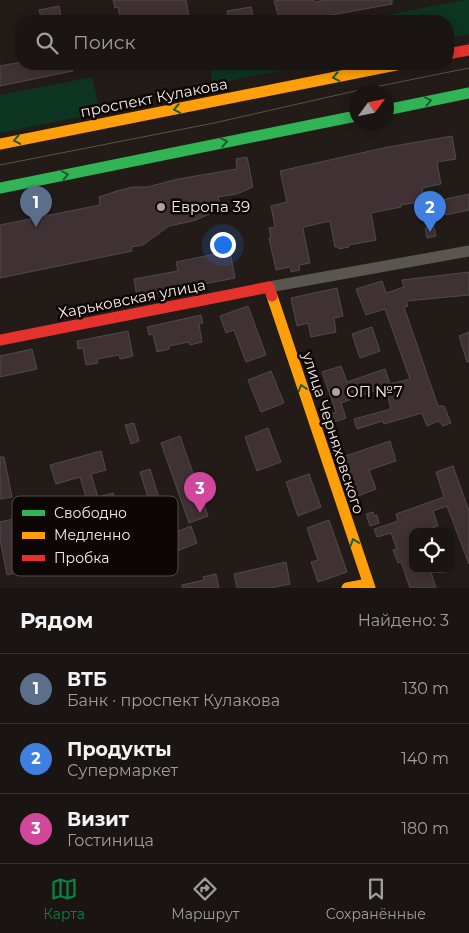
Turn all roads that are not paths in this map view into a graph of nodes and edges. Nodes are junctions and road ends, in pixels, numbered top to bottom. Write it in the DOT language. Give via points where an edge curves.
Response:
graph roads {
  1 [pos="469,50"];
  2 [pos="454,53"];
  3 [pos="371,70"];
  4 [pos="469,93"];
  5 [pos="394,108"];
  6 [pos="349,117"];
  7 [pos="0,144"];
  8 [pos="0,188"];
  9 [pos="469,251"];
  10 [pos="270,287"];
  11 [pos="0,340"];
  12 [pos="369,586"];
  13 [pos="347,588"];
  1 -- 2 [label="main road"];
  3 -- 7 [label="main road, проспект Кулакова, one-way"];
  5 -- 4 [label="main road, one-way"];
  8 -- 6 [label="main road, one-way"];
  9 -- 10 [label="street"];
  10 -- 11 [label="main road, Харьковская улица"];
  12 -- 10 [label="main road, улица Черняховского, one-way"];
  12 -- 13 [label="main road"];
}
